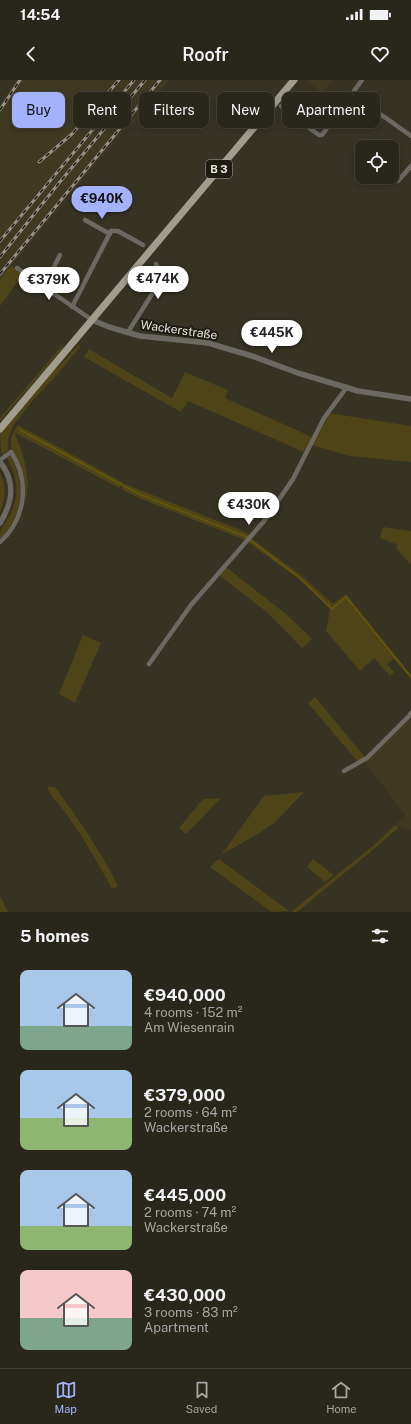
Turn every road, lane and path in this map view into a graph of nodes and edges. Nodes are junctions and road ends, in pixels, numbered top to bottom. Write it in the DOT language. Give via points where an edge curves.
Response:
graph roads {
  1 [pos="294,80"];
  2 [pos="362,80"];
  3 [pos="353,92"];
  4 [pos="380,114"];
  5 [pos="309,128"];
  6 [pos="327,128"];
  7 [pos="411,136"];
  8 [pos="411,166"];
  9 [pos="399,180"];
  10 [pos="85,220"];
  11 [pos="110,234"];
  12 [pos="143,245"];
  13 [pos="60,255"];
  14 [pos="156,264"];
  15 [pos="17,268"];
  16 [pos="62,279"];
  17 [pos="44,287"];
  18 [pos="54,294"];
  19 [pos="72,307"];
  20 [pos="92,320"];
  21 [pos="128,332"];
  22 [pos="347,387"];
  23 [pos="411,399"];
  24 [pos="0,429"];
  25 [pos="0,461"];
  26 [pos="0,523"];
  27 [pos="0,542"];
  28 [pos="149,664"];
  29 [pos="411,712"];
  30 [pos="344,771"];
  1 -- 20 [label="main road, B 3"];
  2 -- 3 [label="street"];
  4 -- 7 [label="street"];
  5 -- 6 [label="street" via="322,135"];
  8 -- 9 [label="street"];
  10 -- 11 [label="street"];
  11 -- 12 [label="street" via="111,231 118,230"];
  11 -- 19 [label="street"];
  13 -- 17 [label="street"];
  14 -- 21 [label="street, Wackerstraße" via="160,273 157,284"];
  15 -- 17 [label="street, Wackerstraße"];
  16 -- 18 [label="street"];
  17 -- 18 [label="street, Wackerstraße"];
  18 -- 19 [label="street, Wackerstraße"];
  19 -- 20 [label="street, Wackerstraße"];
  20 -- 21 [label="street, Wackerstraße"];
  20 -- 24 [label="main road, B 3"];
  21 -- 22 [label="street, Wackerstraße" via="140,336 208,343"];
  22 -- 23 [label="street, Wackerstraße"];
  22 -- 28 [label="street" via="324,418 293,479 265,520 191,605"];
  25 -- 26 [label="street" via="10,478 11,489 10,501"];
  25 -- 27 [label="street" via="11,452 20,471 23,495 16,521"];
  29 -- 30 [label="street" via="366,758"];
}
